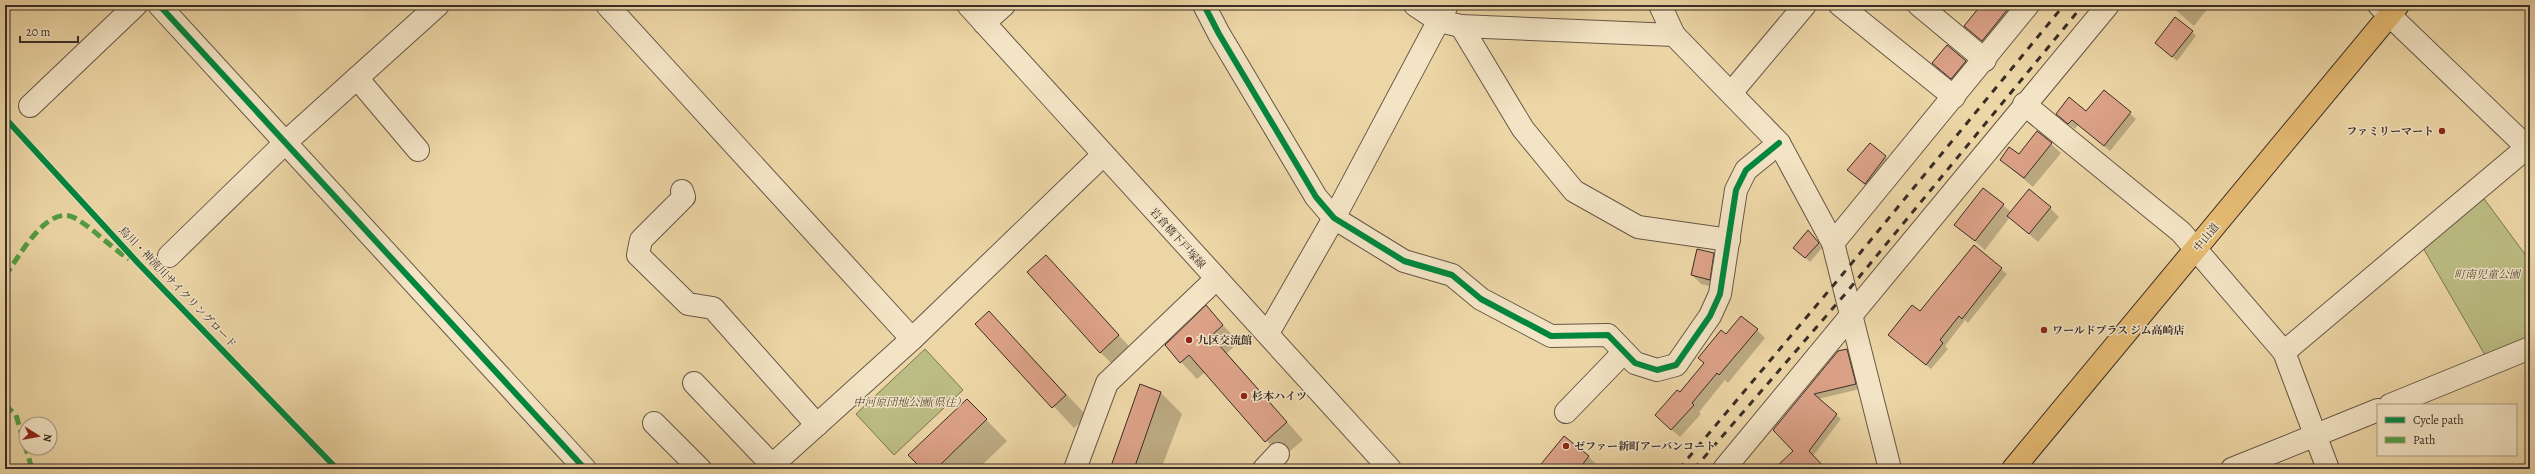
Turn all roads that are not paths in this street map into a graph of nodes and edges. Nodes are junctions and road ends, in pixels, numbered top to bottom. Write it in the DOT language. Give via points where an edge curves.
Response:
graph roads {
  1 [pos="136,5"];
  2 [pos="159,5"];
  3 [pos="438,5"];
  4 [pos="607,5"];
  5 [pos="968,5"];
  6 [pos="1004,5"];
  7 [pos="1204,5"];
  8 [pos="1415,5"];
  9 [pos="1660,5"];
  10 [pos="1805,5"];
  11 [pos="1840,5"];
  12 [pos="1919,5"];
  13 [pos="2028,5"];
  14 [pos="2108,5"];
  15 [pos="2389,8"];
  16 [pos="1443,13"];
  17 [pos="984,23"];
  18 [pos="1461,26"];
  19 [pos="1674,35"];
  20 [pos="1985,60"];
  21 [pos="357,78"];
  22 [pos="1731,93"];
  23 [pos="1954,97"];
  24 [pos="2024,104"];
  25 [pos="30,106"];
  26 [pos="286,142"];
  27 [pos="1778,143"];
  28 [pos="2529,148"];
  29 [pos="418,150"];
  30 [pos="1103,155"];
  31 [pos="682,191"];
  32 [pos="1334,218"];
  33 [pos="1729,240"];
  34 [pos="1833,243"];
  35 [pos="2197,249"];
  36 [pos="169,256"];
  37 [pos="1216,279"];
  38 [pos="1851,314"];
  39 [pos="1268,333"];
  40 [pos="912,339"];
  41 [pos="2530,348"];
  42 [pos="1624,352"];
  43 [pos="2284,352"];
  44 [pos="694,383"];
  45 [pos="2392,404"];
  46 [pos="2377,410"];
  47 [pos="1566,412"];
  48 [pos="654,422"];
  49 [pos="817,425"];
  50 [pos="2315,436"];
  51 [pos="770,467"];
  52 [pos="1385,467"];
  53 [pos="584,469"];
  54 [pos="700,469"];
  55 [pos="1075,469"];
  56 [pos="1724,469"];
  57 [pos="1890,469"];
  58 [pos="2014,469"];
  59 [pos="2232,469"];
  60 [pos="2328,469"];
  1 -- 25 [label="street"];
  2 -- 26 [label="street"];
  3 -- 21 [label="street"];
  4 -- 40 [label="street"];
  5 -- 17 [label="street, 岩倉橋下戸塚線"];
  6 -- 17 [label="street"];
  7 -- 32 [label="street" via="1316,197"];
  8 -- 16 [label="street"];
  9 -- 19 [label="street"];
  10 -- 22 [label="street"];
  11 -- 23 [label="street"];
  12 -- 20 [label="street"];
  13 -- 20 [label="street"];
  14 -- 24 [label="street"];
  15 -- 28 [label="street"];
  15 -- 35 [label="highway, 中山道"];
  16 -- 18 [label="street"];
  16 -- 32 [label="street"];
  17 -- 30 [label="street, 岩倉橋下戸塚線"];
  18 -- 19 [label="street"];
  18 -- 33 [label="street" via="1523,129 1574,192 1638,227"];
  19 -- 22 [label="street"];
  20 -- 23 [label="street"];
  21 -- 26 [label="street"];
  21 -- 29 [label="street"];
  22 -- 27 [label="street"];
  23 -- 34 [label="street"];
  24 -- 35 [label="street" via="2181,232"];
  24 -- 38 [label="street"];
  26 -- 36 [label="street"];
  26 -- 53 [label="street"];
  27 -- 33 [label="street" via="1746,170 1736,190"];
  27 -- 34 [label="street"];
  28 -- 43 [label="street"];
  30 -- 37 [label="street, 岩倉橋下戸塚線"];
  30 -- 40 [label="street"];
  31 -- 49 [label="street" via="684,197 641,240 638,255 688,304 713,308"];
  32 -- 39 [label="street"];
  32 -- 42 [label="street" via="1404,260 1452,275 1481,299 1551,336 1608,335"];
  33 -- 42 [label="street" via="1720,294 1710,316 1676,365 1657,370 1635,363"];
  34 -- 38 [label="street"];
  35 -- 43 [label="street"];
  35 -- 58 [label="highway, 中山道"];
  37 -- 39 [label="street, 岩倉橋下戸塚線"];
  37 -- 55 [label="street" via="1107,383"];
  38 -- 56 [label="street"];
  38 -- 57 [label="street"];
  39 -- 52 [label="street, 岩倉橋下戸塚線"];
  40 -- 49 [label="street"];
  41 -- 45 [label="street"];
  42 -- 47 [label="street"];
  43 -- 50 [label="street"];
  44 -- 51 [label="street"];
  46 -- 50 [label="street"];
  48 -- 54 [label="street"];
  49 -- 51 [label="street"];
  50 -- 59 [label="street"];
  50 -- 60 [label="street"];
}
